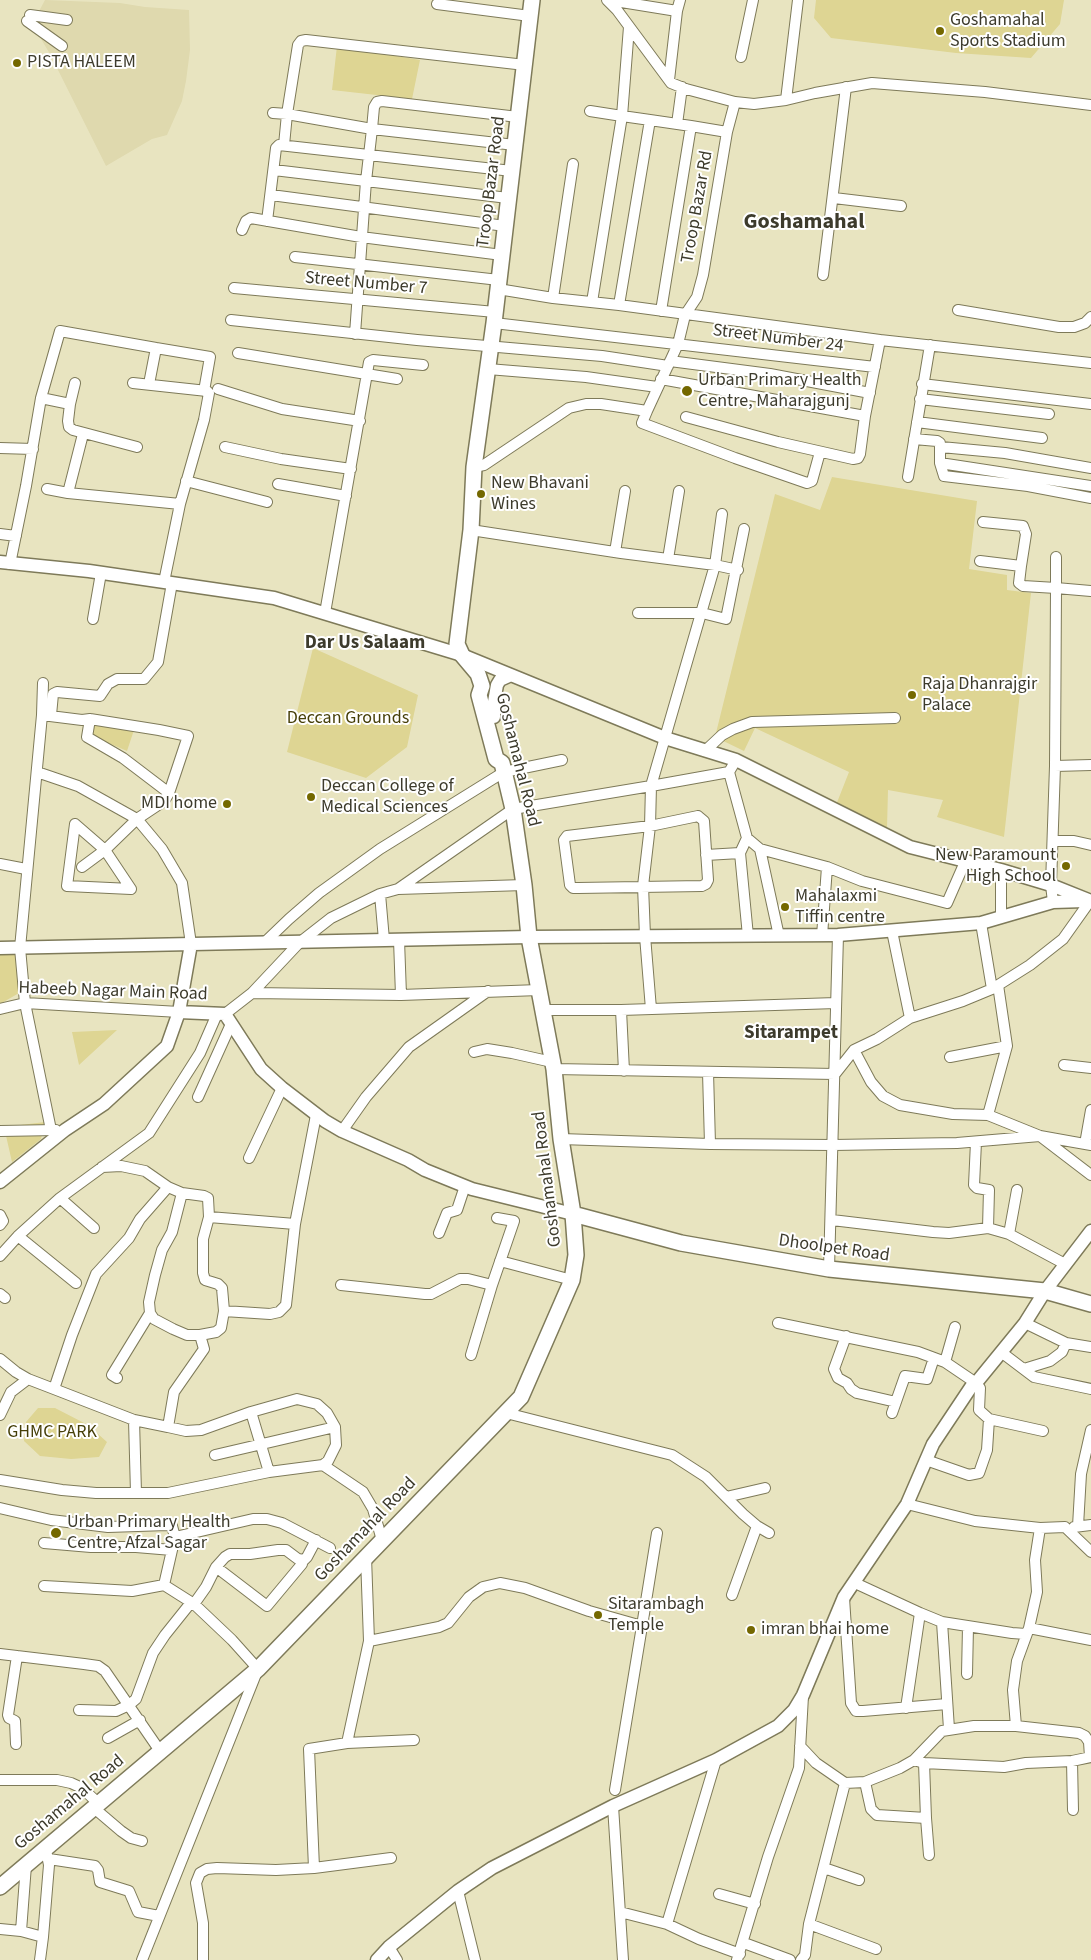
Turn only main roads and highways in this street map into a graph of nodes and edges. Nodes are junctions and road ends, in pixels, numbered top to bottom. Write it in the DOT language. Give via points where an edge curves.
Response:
graph roads {
  1 [pos="532,0"];
  2 [pos="462,656"];
  3 [pos="482,686"];
  4 [pos="503,768"];
  5 [pos="573,1214"];
  6 [pos="1091,1304"];
  7 [pos="0,1887"];
  1 -- 2 [label="main road, Troop Bazar Road" via="474,467 471,530 457,644"];
  2 -- 3 [label="main road, Goshamahal Road" via="478,674"];
  3 -- 4 [label="main road" via="488,692 504,757"];
  3 -- 4 [label="main road, Goshamahal Road" via="479,695 496,759"];
  4 -- 5 [label="main road, Goshamahal Road" via="513,809 529,937 553,1066"];
  5 -- 6 [label="main road, Dhoolpet Road" via="681,1243 829,1269 1045,1291"];
  5 -- 7 [label="main road, Goshamahal Road" via="576,1255 572,1280 521,1397 258,1669 96,1806 46,1855 26,1865"];
}
